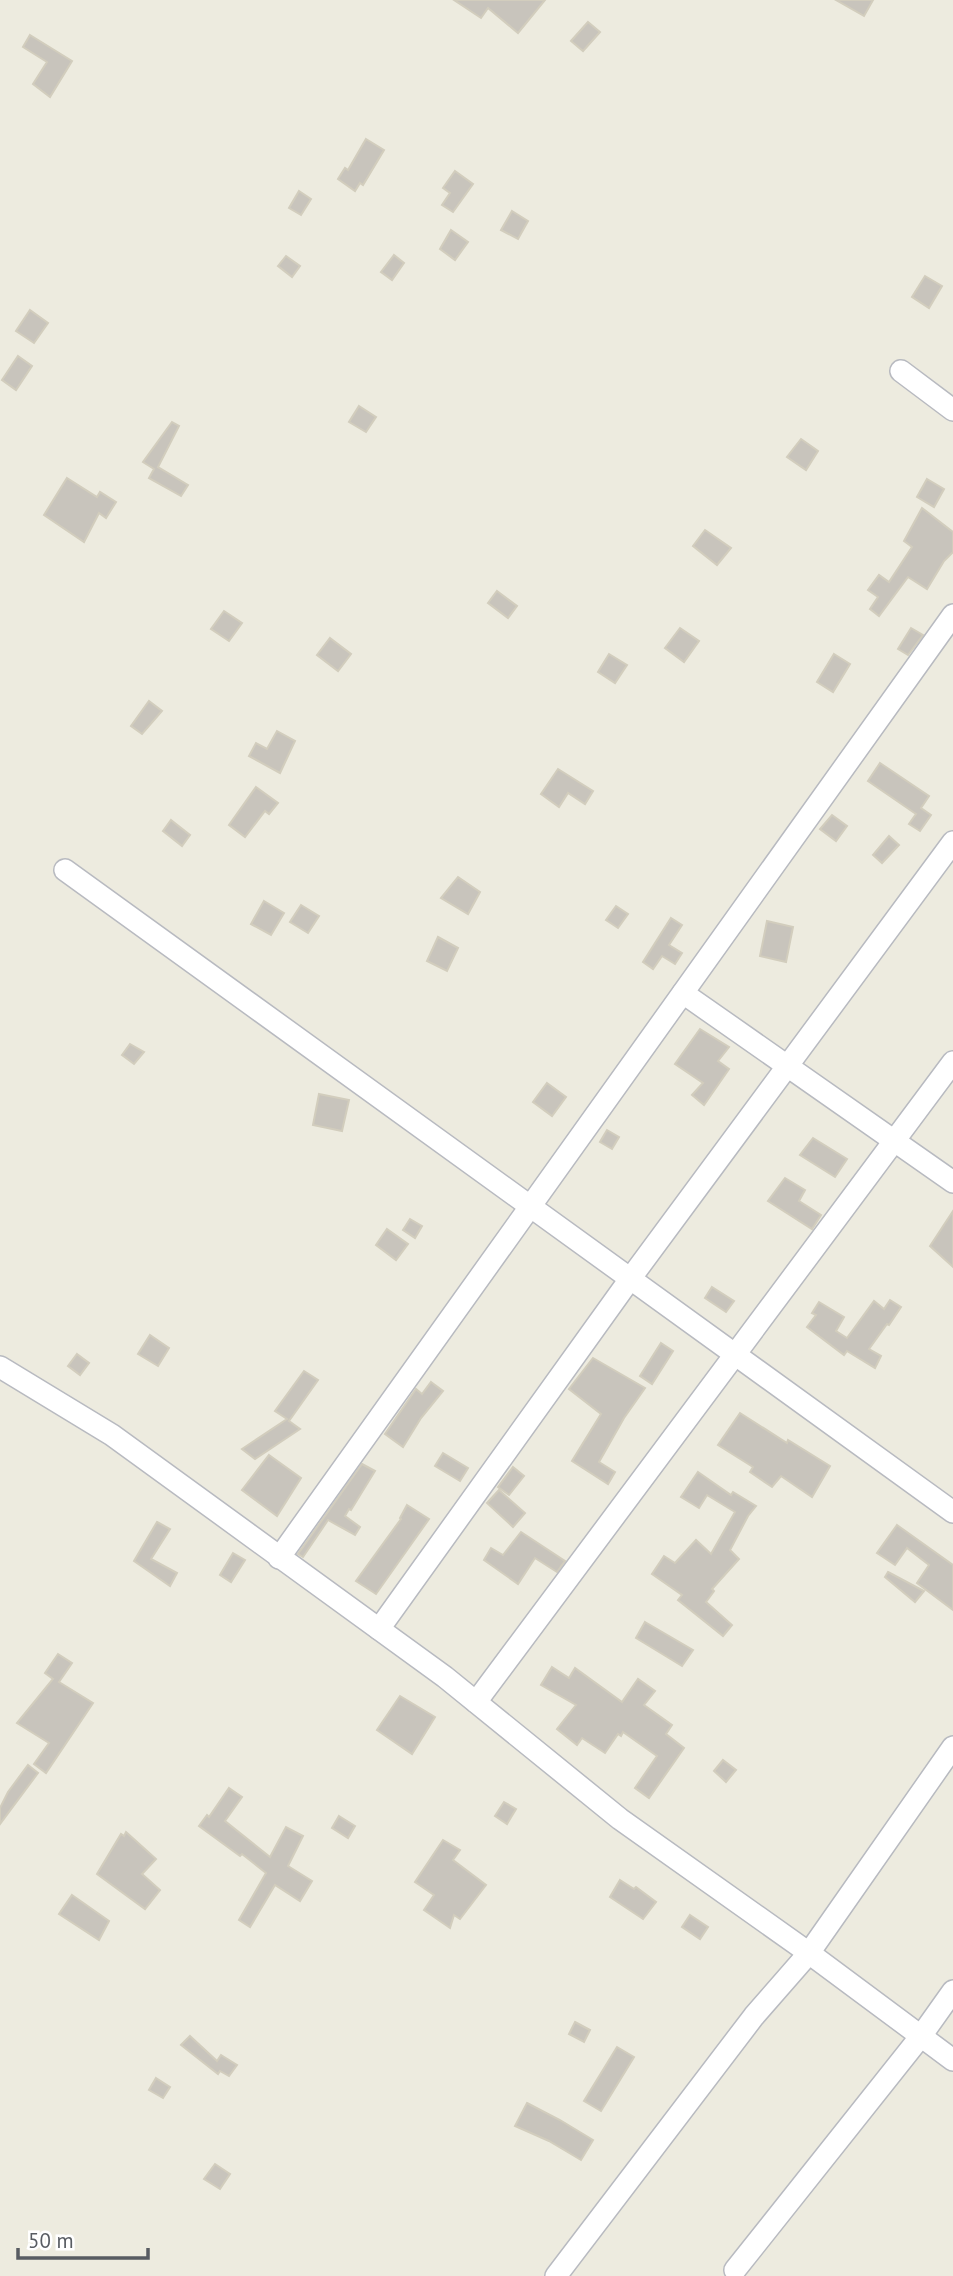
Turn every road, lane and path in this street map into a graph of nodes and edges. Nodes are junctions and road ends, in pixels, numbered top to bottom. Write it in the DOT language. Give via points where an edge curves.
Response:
graph roads {
  1 [pos="901,371"];
  2 [pos="953,410"];
  3 [pos="953,615"];
  4 [pos="953,842"];
  5 [pos="65,870"];
  6 [pos="683,993"];
  7 [pos="953,1062"];
  8 [pos="786,1065"];
  9 [pos="894,1141"];
  10 [pos="953,1182"];
  11 [pos="530,1207"];
  12 [pos="630,1279"];
  13 [pos="735,1355"];
  14 [pos="0,1367"];
  15 [pos="953,1512"];
  16 [pos="279,1558"];
  17 [pos="379,1629"];
  18 [pos="476,1702"];
  19 [pos="953,1747"];
  20 [pos="809,1953"];
  21 [pos="953,1991"];
  22 [pos="921,2036"];
  23 [pos="953,2060"];
  24 [pos="735,2270"];
  25 [pos="556,2276"];
  1 -- 2 [label="street"];
  3 -- 6 [label="street"];
  4 -- 8 [label="street"];
  5 -- 11 [label="street"];
  6 -- 8 [label="street"];
  6 -- 11 [label="street"];
  7 -- 9 [label="street"];
  8 -- 9 [label="street"];
  8 -- 12 [label="street"];
  9 -- 10 [label="street"];
  9 -- 13 [label="street"];
  11 -- 12 [label="street"];
  11 -- 16 [label="street"];
  12 -- 13 [label="street"];
  12 -- 17 [label="street"];
  13 -- 15 [label="street"];
  13 -- 18 [label="street"];
  14 -- 16 [label="street" via="111,1435"];
  16 -- 17 [label="street"];
  17 -- 18 [label="street"];
  18 -- 20 [label="street" via="620,1819"];
  19 -- 20 [label="street"];
  20 -- 22 [label="street"];
  20 -- 25 [label="street" via="754,2016"];
  21 -- 22 [label="street"];
  22 -- 23 [label="street"];
  22 -- 24 [label="street"];
}
